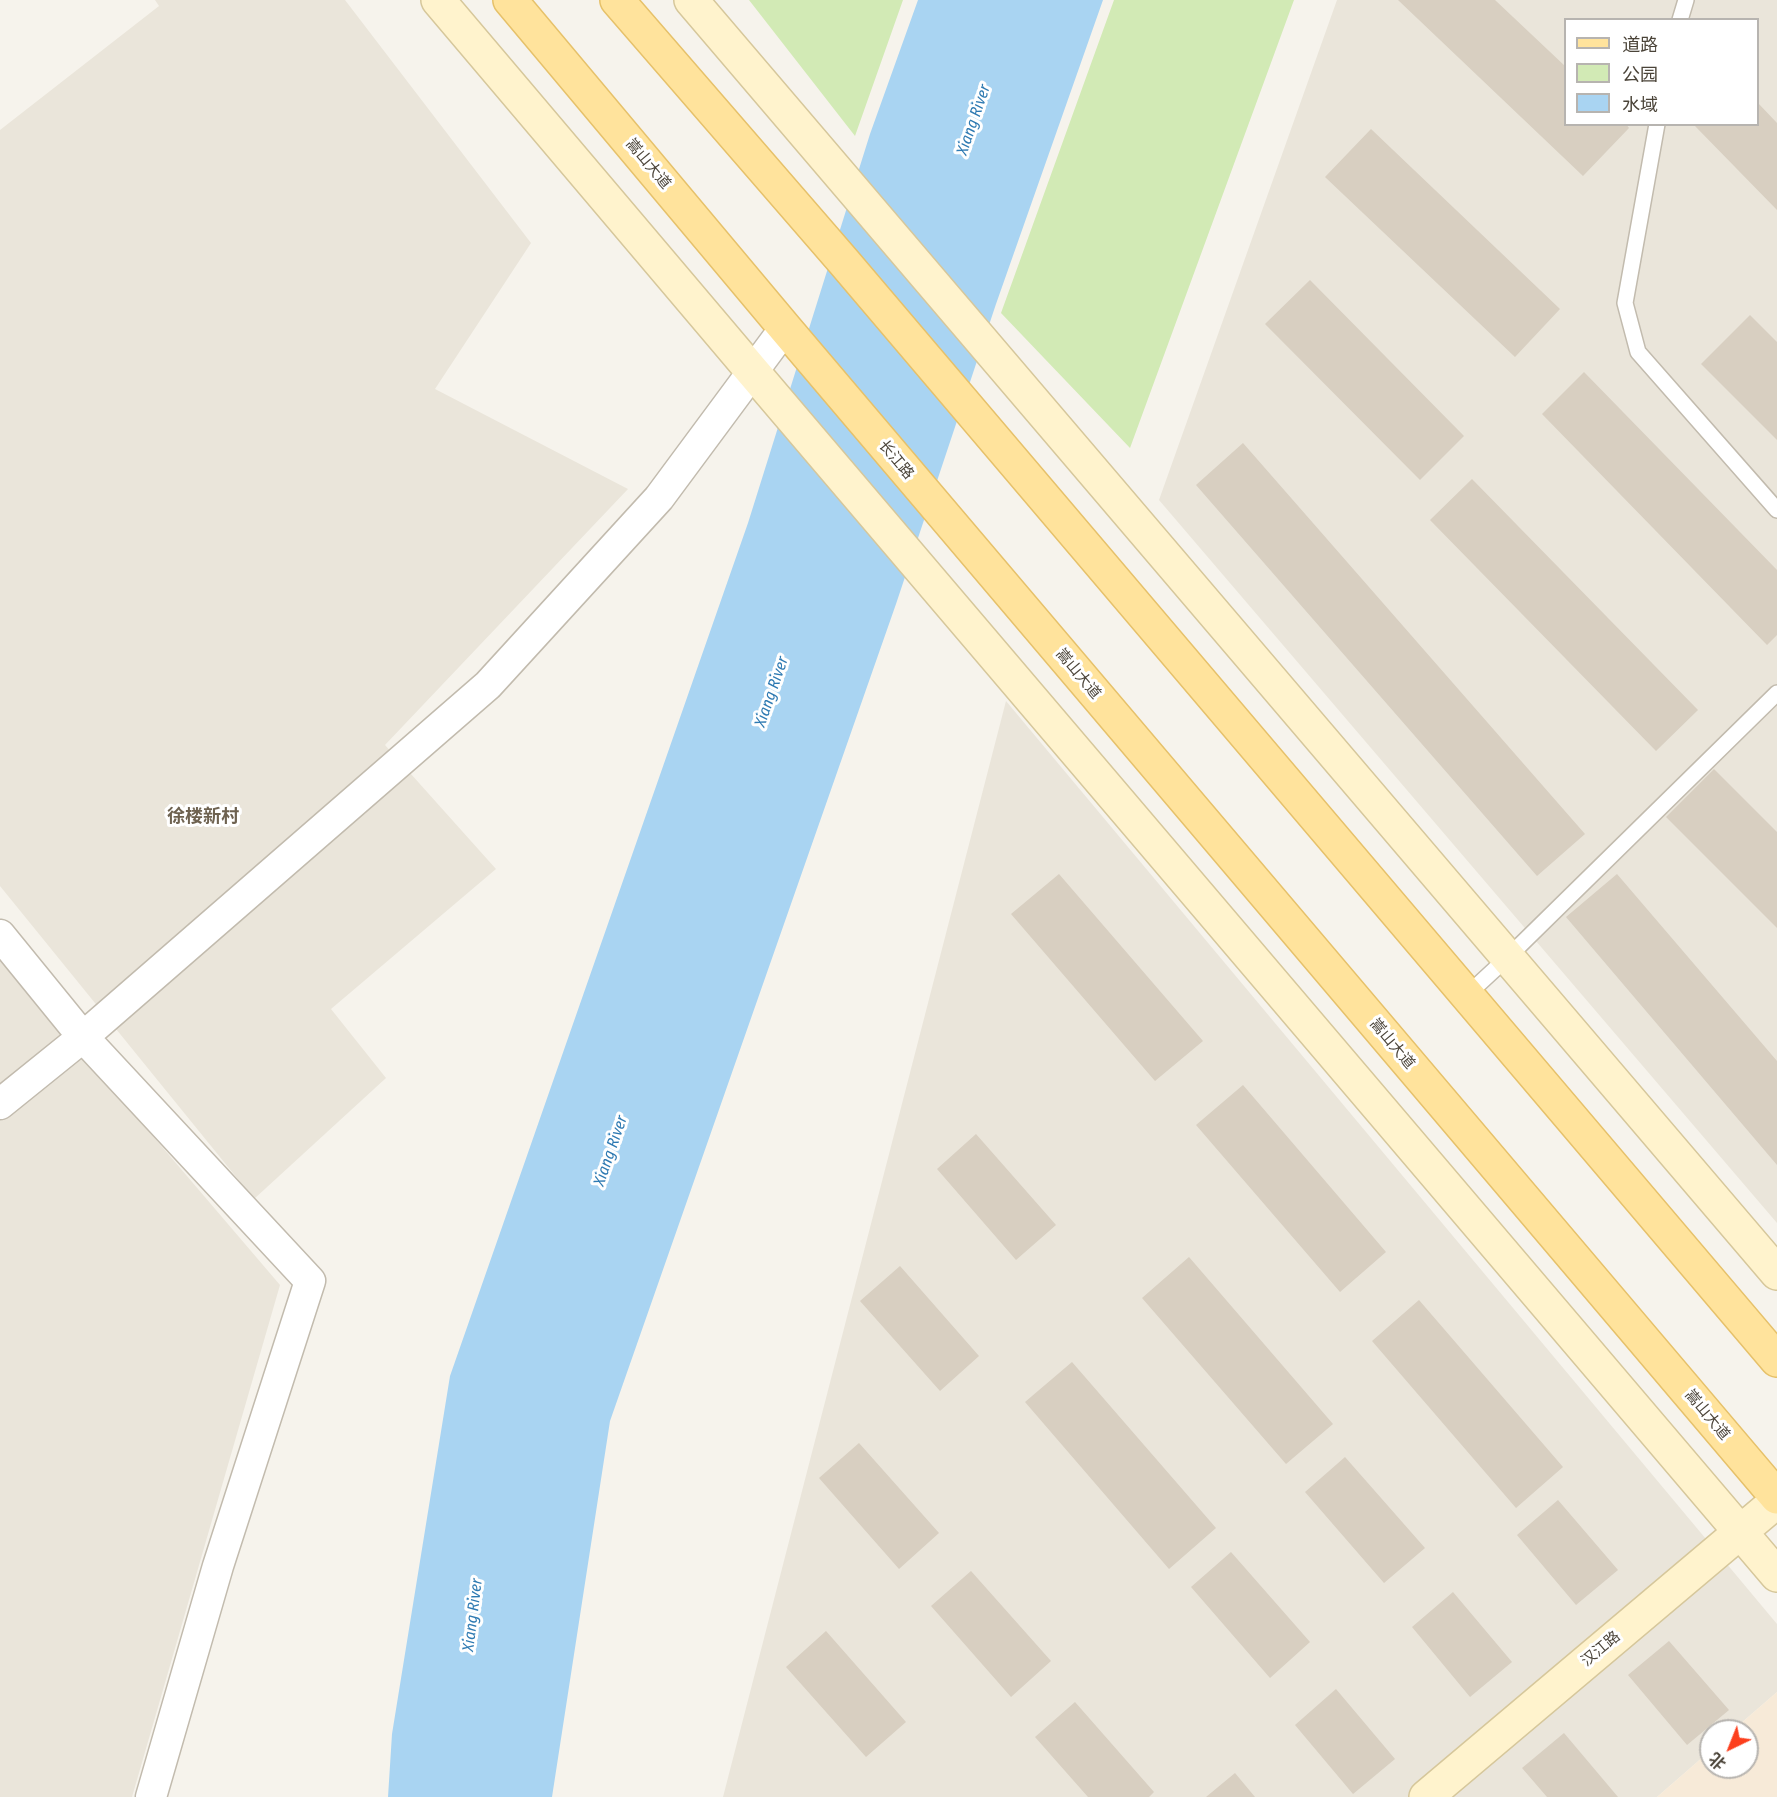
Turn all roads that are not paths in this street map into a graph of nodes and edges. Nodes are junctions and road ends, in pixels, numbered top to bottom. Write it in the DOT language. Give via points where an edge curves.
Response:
graph roads {
  1 [pos="438,0"];
  2 [pos="510,0"];
  3 [pos="617,0"];
  4 [pos="691,0"];
  5 [pos="1686,0"];
  6 [pos="1681,18"];
  7 [pos="1657,126"];
  8 [pos="785,328"];
  9 [pos="753,372"];
  10 [pos="1777,510"];
  11 [pos="1008,591"];
  12 [pos="1777,693"];
  13 [pos="0,935"];
  14 [pos="1508,957"];
  15 [pos="1467,995"];
  16 [pos="82,1037"];
  17 [pos="0,1104"];
  18 [pos="1777,1273"];
  19 [pos="1777,1360"];
  20 [pos="1777,1499"];
  21 [pos="1741,1532"];
  22 [pos="1777,1575"];
  23 [pos="152,1797"];
  24 [pos="1426,1797"];
  1 -- 9 [label="main road"];
  2 -- 8 [label="main road, 嵩山大道"];
  3 -- 15 [label="main road"];
  4 -- 14 [label="main road"];
  5 -- 6 [label="lane"];
  7 -- 10 [label="lane" via="1625,303 1638,352"];
  8 -- 9 [label="street"];
  8 -- 11 [label="main road, 长江路"];
  9 -- 16 [label="street" via="659,498 488,685"];
  9 -- 21 [label="main road"];
  11 -- 20 [label="main road, 嵩山大道"];
  12 -- 14 [label="lane"];
  13 -- 16 [label="street"];
  14 -- 15 [label="lane"];
  14 -- 18 [label="main road"];
  15 -- 19 [label="main road"];
  16 -- 17 [label="street"];
  16 -- 23 [label="street" via="310,1281 218,1566"];
  20 -- 21 [label="main road, 汉江路"];
  21 -- 22 [label="main road"];
  21 -- 24 [label="main road, 汉江路"];
}
